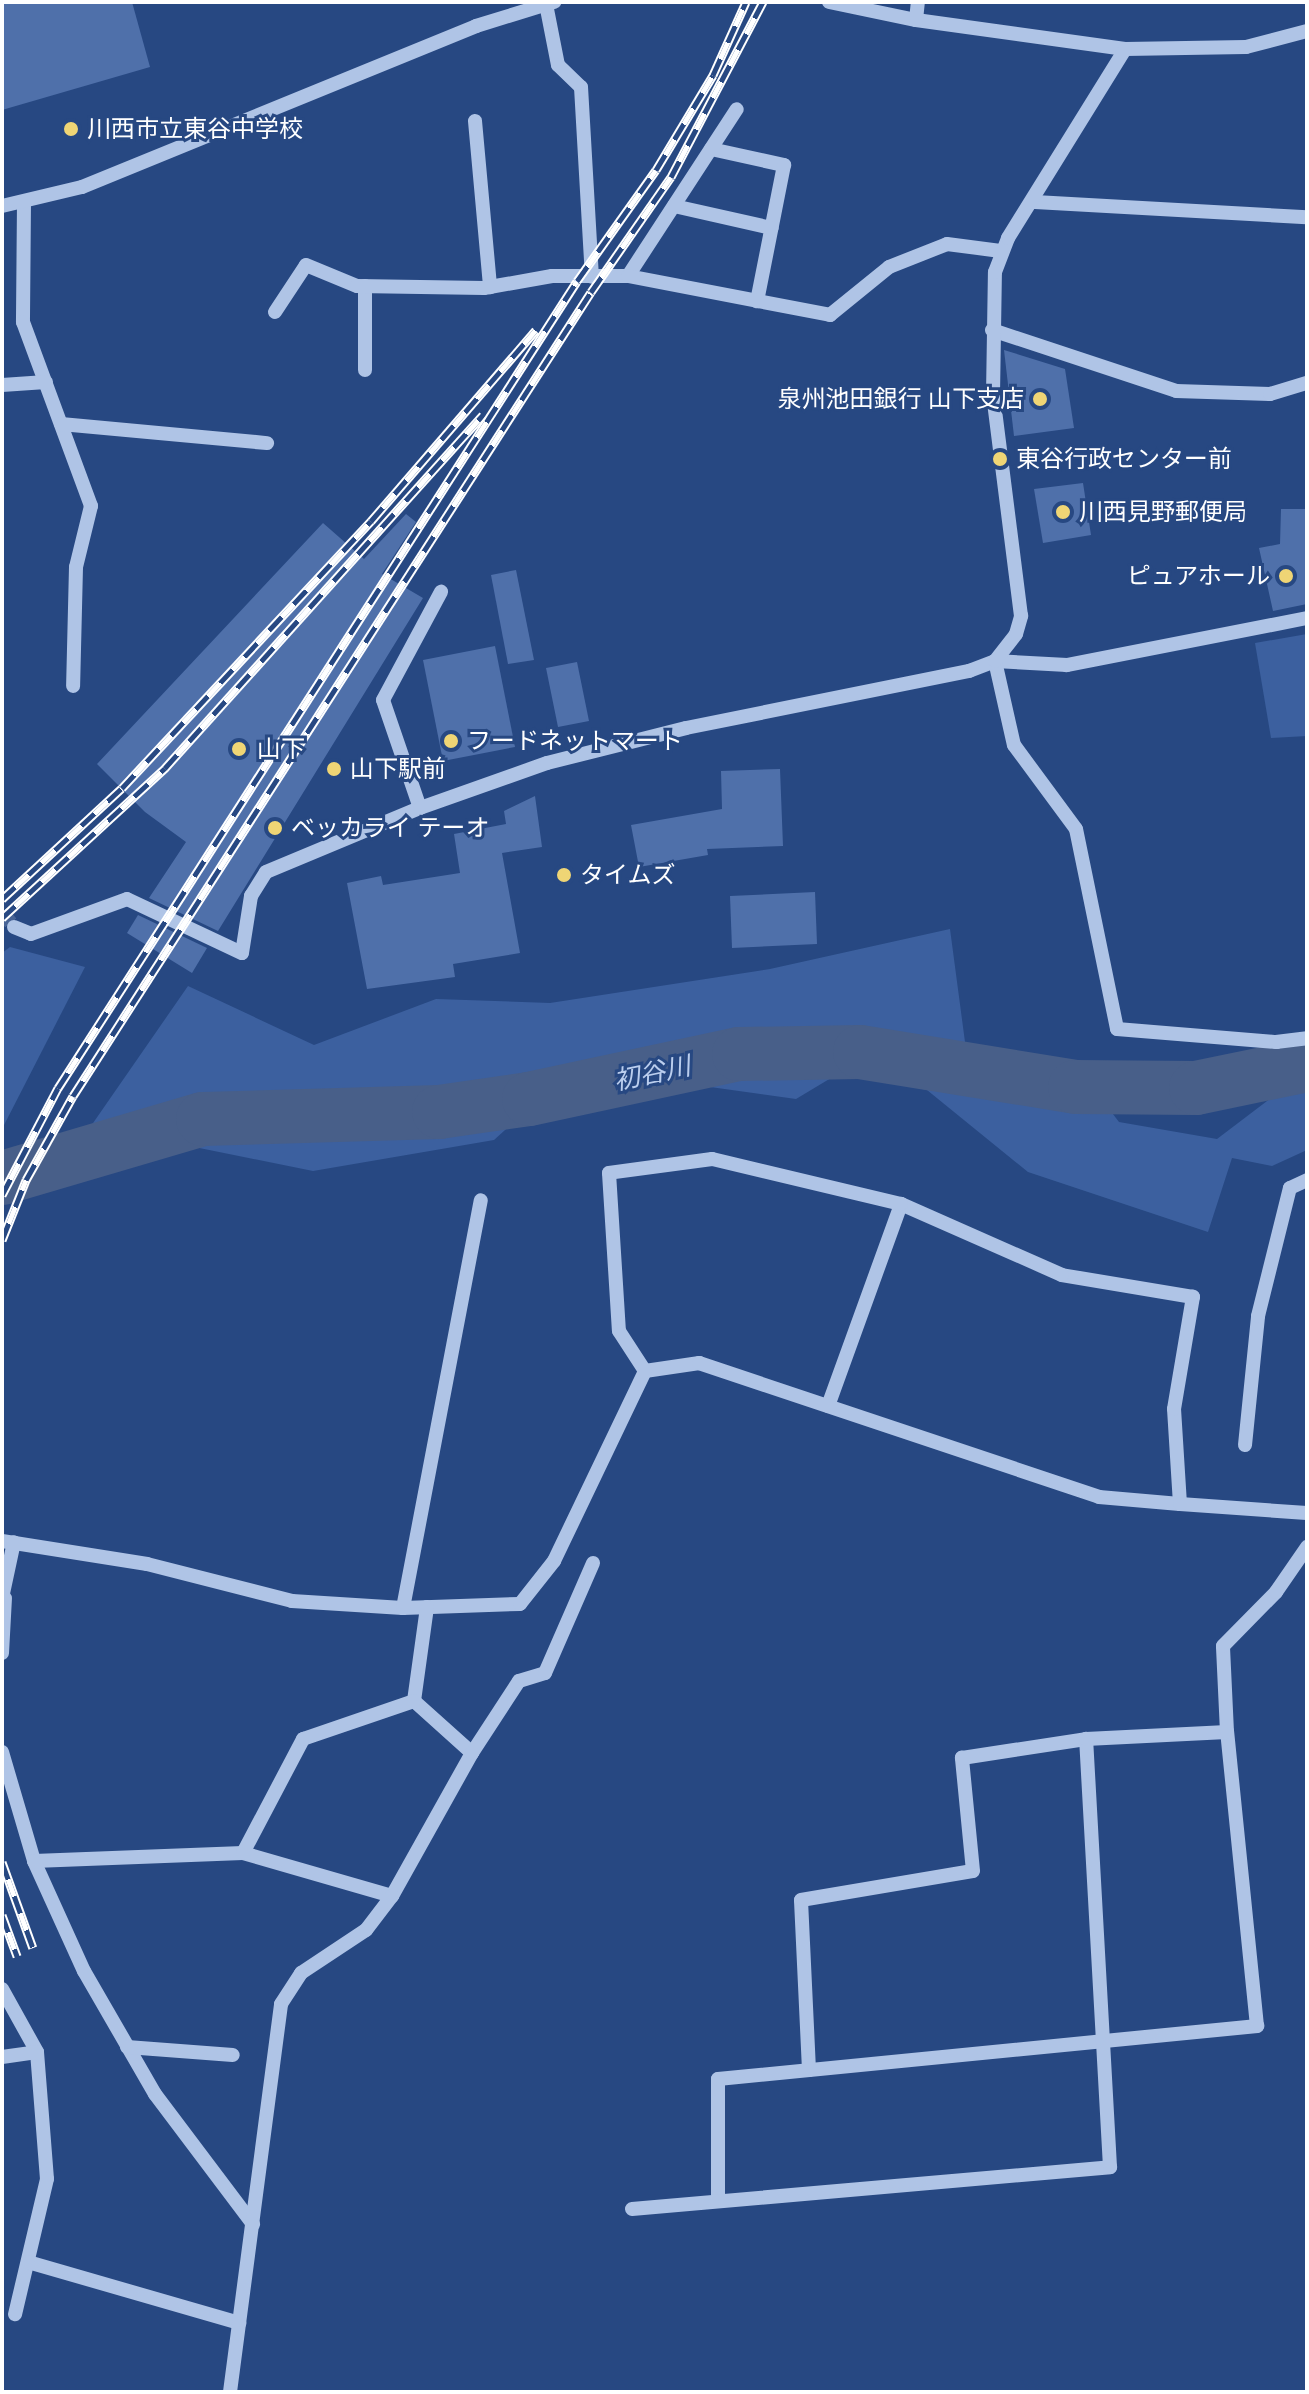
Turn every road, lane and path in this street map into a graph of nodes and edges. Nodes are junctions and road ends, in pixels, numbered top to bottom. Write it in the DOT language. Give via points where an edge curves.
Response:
graph roads {
  1 [pos="829,2"];
  2 [pos="918,2"];
  3 [pos="550,3"];
  4 [pos="916,20"];
  5 [pos="1307,31"];
  6 [pos="1125,49"];
  7 [pos="737,109"];
  8 [pos="475,121"];
  9 [pos="711,149"];
  10 [pos="24,202"];
  11 [pos="1035,202"];
  12 [pos="2,206"];
  13 [pos="674,206"];
  14 [pos="1307,217"];
  15 [pos="772,228"];
  16 [pos="1001,251"];
  17 [pos="628,276"];
  18 [pos="592,277"];
  19 [pos="365,286"];
  20 [pos="490,287"];
  21 [pos="757,301"];
  22 [pos="275,312"];
  23 [pos="992,330"];
  24 [pos="365,370"];
  25 [pos="46,382"];
  26 [pos="1307,383"];
  27 [pos="2,385"];
  28 [pos="61,424"];
  29 [pos="267,443"];
  30 [pos="441,592"];
  31 [pos="1307,618"];
  32 [pos="995,661"];
  33 [pos="73,686"];
  34 [pos="420,808"];
  35 [pos="14,927"];
  36 [pos="1307,1038"];
  37 [pos="1307,1180"];
  38 [pos="481,1200"];
  39 [pos="901,1204"];
  40 [pos="645,1371"];
  41 [pos="828,1406"];
  42 [pos="1245,1445"];
  43 [pos="1180,1504"];
  44 [pos="1307,1513"];
  45 [pos="8,1541"];
  46 [pos="1307,1547"];
  47 [pos="593,1563"];
  48 [pos="4,1598"];
  49 [pos="427,1607"];
  50 [pos="403,1608"];
  51 [pos="2,1653"];
  52 [pos="414,1701"];
  53 [pos="1227,1732"];
  54 [pos="1086,1739"];
  55 [pos="2,1752"];
  56 [pos="472,1753"];
  57 [pos="243,1853"];
  58 [pos="34,1861"];
  59 [pos="392,1896"];
  60 [pos="2,1989"];
  61 [pos="1103,2041"];
  62 [pos="127,2047"];
  63 [pos="37,2052"];
  64 [pos="233,2055"];
  65 [pos="2,2057"];
  66 [pos="809,2070"];
  67 [pos="718,2201"];
  68 [pos="632,2209"];
  69 [pos="253,2224"];
  70 [pos="28,2262"];
  71 [pos="15,2314"];
  72 [pos="239,2323"];
  73 [pos="230,2392"];
  1 -- 4 [label="street"];
  2 -- 4 [label="street"];
  3 -- 10 [label="street" via="476,26 82,187"];
  3 -- 18 [label="street" via="558,65 581,87"];
  4 -- 6 [label="street"];
  5 -- 6 [label="street" via="1246,47"];
  6 -- 11 [label="street"];
  7 -- 9 [label="street"];
  8 -- 20 [label="street"];
  9 -- 13 [label="street"];
  9 -- 15 [label="street" via="784,165"];
  10 -- 12 [label="street"];
  10 -- 25 [label="street" via="23,322"];
  11 -- 14 [label="street"];
  11 -- 16 [label="street"];
  13 -- 15 [label="street"];
  13 -- 17 [label="street"];
  15 -- 21 [label="street"];
  16 -- 21 [label="street" via="947,244 889,267 830,315"];
  16 -- 23 [label="street"];
  17 -- 18 [label="street"];
  17 -- 21 [label="street"];
  18 -- 20 [label="street" via="552,276"];
  19 -- 20 [label="street"];
  19 -- 22 [label="street" via="306,265"];
  19 -- 24 [label="street"];
  23 -- 26 [label="street" via="1176,391 1270,394"];
  23 -- 32 [label="street" via="993,395 1021,616 1016,634"];
  25 -- 27 [label="street"];
  25 -- 28 [label="street"];
  28 -- 29 [label="street"];
  28 -- 33 [label="street" via="91,506 76,567"];
  30 -- 34 [label="street" via="383,700"];
  31 -- 32 [label="street" via="1067,665"];
  32 -- 34 [label="street" via="547,763"];
  32 -- 36 [label="street" via="1014,745 1076,829 1117,1029 1276,1042"];
  34 -- 35 [label="street" via="266,872 251,896 242,953 127,899 31,934"];
  37 -- 42 [label="street" via="1290,1188 1258,1316"];
  38 -- 50 [label="street"];
  39 -- 40 [label="street" via="712,1159 609,1173 619,1331"];
  39 -- 41 [label="street"];
  39 -- 43 [label="street" via="1062,1275 1193,1297 1174,1409"];
  40 -- 41 [label="street" via="699,1363"];
  40 -- 49 [label="street" via="554,1561 520,1604"];
  41 -- 43 [label="street" via="1099,1497"];
  43 -- 44 [label="street"];
  45 -- 48 [label="street"];
  45 -- 50 [label="street" via="147,1564 292,1601"];
  46 -- 53 [label="street" via="1276,1592 1223,1646"];
  47 -- 56 [label="street" via="545,1673 519,1681"];
  48 -- 51 [label="street"];
  49 -- 50 [label="street"];
  49 -- 52 [label="street"];
  52 -- 56 [label="street"];
  52 -- 57 [label="street" via="303,1739"];
  53 -- 54 [label="street"];
  53 -- 61 [label="street" via="1257,2026"];
  54 -- 61 [label="street"];
  54 -- 66 [label="street" via="962,1758 973,1871 801,1900"];
  55 -- 58 [label="street"];
  56 -- 59 [label="street"];
  57 -- 58 [label="street"];
  57 -- 59 [label="street"];
  58 -- 62 [label="street" via="84,1971"];
  59 -- 69 [label="street" via="366,1930 301,1973 281,2004"];
  60 -- 63 [label="street"];
  61 -- 66 [label="street"];
  61 -- 67 [label="street" via="1110,2167"];
  62 -- 64 [label="street"];
  62 -- 69 [label="street" via="155,2094"];
  63 -- 65 [label="street"];
  63 -- 70 [label="street" via="47,2179"];
  66 -- 67 [label="street" via="718,2079"];
  67 -- 68 [label="street"];
  69 -- 72 [label="street"];
  70 -- 71 [label="street"];
  70 -- 72 [label="street"];
  72 -- 73 [label="street"];
}
